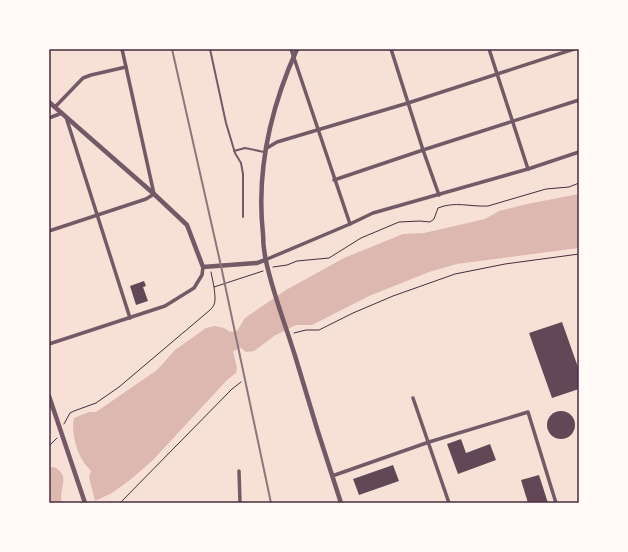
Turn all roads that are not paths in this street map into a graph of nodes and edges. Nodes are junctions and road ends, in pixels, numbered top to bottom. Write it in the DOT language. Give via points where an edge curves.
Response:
graph roads {
  1 [pos="122,49"];
  2 [pos="210,49"];
  3 [pos="291,49"];
  4 [pos="297,49"];
  5 [pos="390,49"];
  6 [pos="489,49"];
  7 [pos="574,49"];
  8 [pos="294,56"];
  9 [pos="126,67"];
  10 [pos="497,73"];
  11 [pos="579,100"];
  12 [pos="49,102"];
  13 [pos="408,103"];
  14 [pos="55,107"];
  15 [pos="64,115"];
  16 [pos="49,118"];
  17 [pos="513,121"];
  18 [pos="318,130"];
  19 [pos="266,150"];
  20 [pos="423,150"];
  21 [pos="234,151"];
  22 [pos="579,152"];
  23 [pos="528,169"];
  24 [pos="334,180"];
  25 [pos="154,194"];
  26 [pos="439,195"];
  27 [pos="97,215"];
  28 [pos="243,217"];
  29 [pos="350,224"];
  30 [pos="49,231"];
  31 [pos="265,260"];
  32 [pos="203,267"];
  33 [pos="130,318"];
  34 [pos="49,344"];
  35 [pos="49,396"];
  36 [pos="413,398"];
  37 [pos="429,442"];
  38 [pos="239,471"];
  39 [pos="332,476"];
  40 [pos="85,503"];
  41 [pos="240,503"];
  42 [pos="341,503"];
  43 [pos="449,503"];
  44 [pos="556,503"];
  1 -- 9 [label="street"];
  2 -- 21 [label="lane"];
  3 -- 8 [label="street"];
  4 -- 8 [label="street"];
  5 -- 13 [label="street"];
  6 -- 10 [label="street"];
  7 -- 10 [label="street"];
  8 -- 18 [label="street"];
  8 -- 19 [label="street" via="271,120"];
  9 -- 14 [label="street" via="84,78"];
  9 -- 25 [label="street"];
  10 -- 13 [label="street"];
  10 -- 17 [label="street"];
  11 -- 17 [label="street"];
  12 -- 14 [label="street"];
  13 -- 18 [label="street"];
  13 -- 20 [label="street"];
  14 -- 15 [label="street"];
  15 -- 16 [label="street"];
  15 -- 25 [label="street"];
  15 -- 27 [label="street"];
  17 -- 20 [label="street"];
  17 -- 23 [label="street"];
  18 -- 19 [label="street" via="277,142"];
  18 -- 24 [label="street"];
  19 -- 21 [label="lane" via="245,148"];
  19 -- 31 [label="street" via="261,191"];
  20 -- 24 [label="street"];
  20 -- 26 [label="street"];
  21 -- 28 [label="lane" via="243,174"];
  22 -- 23 [label="street"];
  23 -- 26 [label="street"];
  24 -- 29 [label="street"];
  25 -- 27 [label="street"];
  25 -- 32 [label="street" via="187,225"];
  26 -- 29 [label="street" via="378,211"];
  27 -- 30 [label="street"];
  27 -- 33 [label="street"];
  29 -- 31 [label="street"];
  31 -- 32 [label="street" via="257,263"];
  31 -- 39 [label="street"];
  32 -- 33 [label="street" via="202,275 194,288 165,306"];
  33 -- 34 [label="street"];
  35 -- 40 [label="street"];
  36 -- 37 [label="street"];
  37 -- 39 [label="street"];
  37 -- 43 [label="street"];
  37 -- 44 [label="street" via="528,412"];
  38 -- 41 [label="street"];
  39 -- 42 [label="street"];
}
